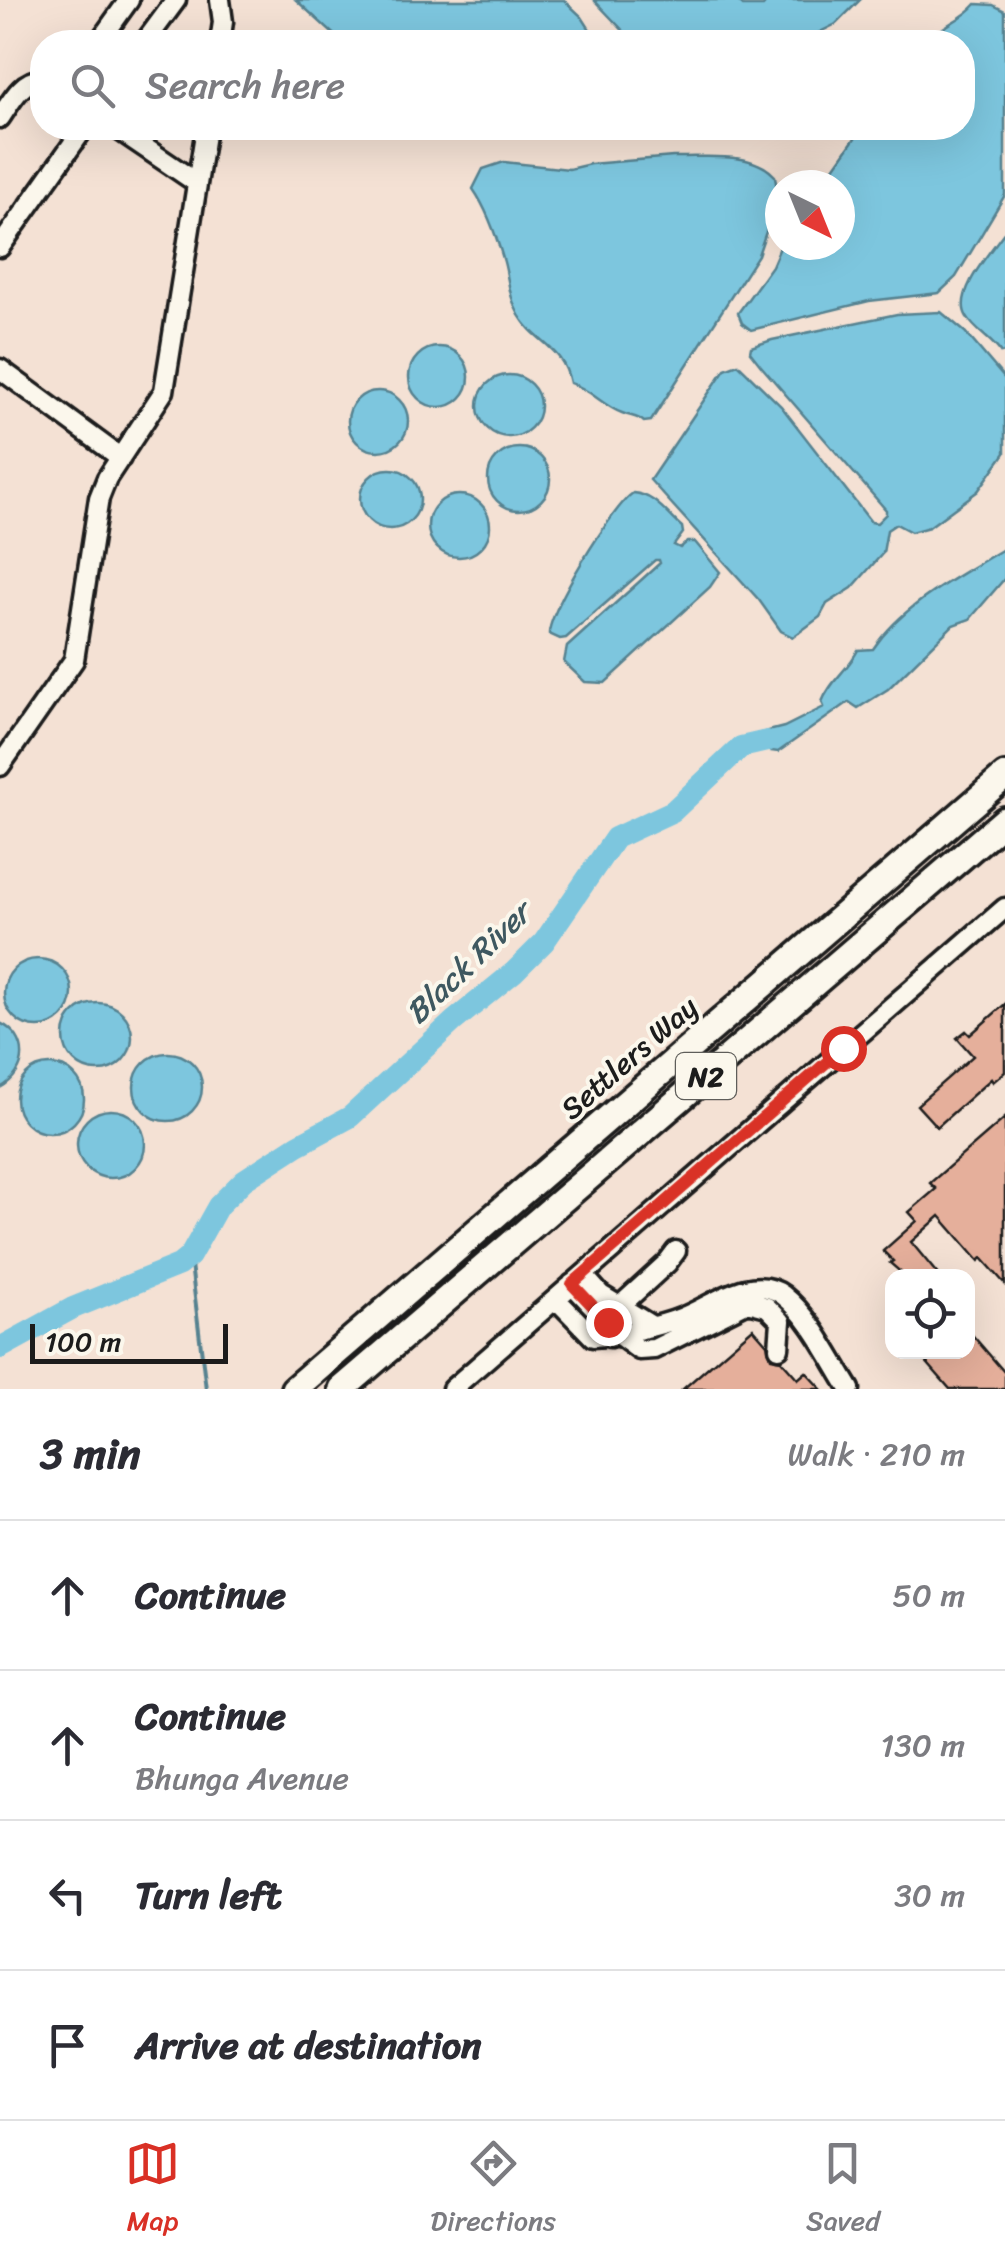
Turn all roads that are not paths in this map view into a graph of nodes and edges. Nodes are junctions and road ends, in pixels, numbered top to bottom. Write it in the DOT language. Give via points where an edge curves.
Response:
graph roads {
  1 [pos="129,0"];
  2 [pos="176,0"];
  3 [pos="220,0"];
  4 [pos="108,30"];
  5 [pos="154,30"];
  6 [pos="222,30"];
  7 [pos="30,82"];
  8 [pos="0,118"];
  9 [pos="76,140"];
  10 [pos="134,140"];
  11 [pos="204,140"];
  12 [pos="197,182"];
  13 [pos="0,248"];
  14 [pos="0,369"];
  15 [pos="121,458"];
  16 [pos="0,766"];
  17 [pos="1005,768"];
  18 [pos="1005,776"];
  19 [pos="974,804"];
  20 [pos="1005,820"];
  21 [pos="1005,908"];
  22 [pos="676,1250"];
  23 [pos="577,1280"];
  24 [pos="556,1299"];
  25 [pos="620,1306"];
  26 [pos="652,1326"];
  27 [pos="613,1335"];
  28 [pos="779,1348"];
  29 [pos="294,1389"];
  30 [pos="342,1389"];
  31 [pos="452,1389"];
  32 [pos="850,1389"];
  1 -- 4 [label="lane"];
  2 -- 5 [label="lane"];
  3 -- 6 [label="lane"];
  7 -- 8 [label="lane"];
  9 -- 13 [label="lane"];
  10 -- 12 [label="lane"];
  11 -- 12 [label="lane"];
  12 -- 15 [label="lane" via="164,391"];
  14 -- 15 [label="lane"];
  15 -- 16 [label="lane" via="99,498 74,660"];
  17 -- 19 [label="highway"];
  18 -- 19 [label="highway, Settlers Way / N2"];
  19 -- 29 [label="highway, Settlers Way / N2"];
  20 -- 30 [label="highway, N2"];
  21 -- 23 [label="lane"];
  22 -- 25 [label="lane"];
  23 -- 24 [label="lane"];
  23 -- 25 [label="lane"];
  23 -- 27 [label="lane"];
  24 -- 27 [label="lane" via="593,1338"];
  24 -- 31 [label="lane"];
  25 -- 26 [label="lane"];
  26 -- 27 [label="lane"];
  26 -- 32 [label="lane" via="734,1292 768,1288 792,1303"];
  27 -- 28 [label="lane" via="639,1350 654,1349 748,1302 767,1307 781,1321"];
}
